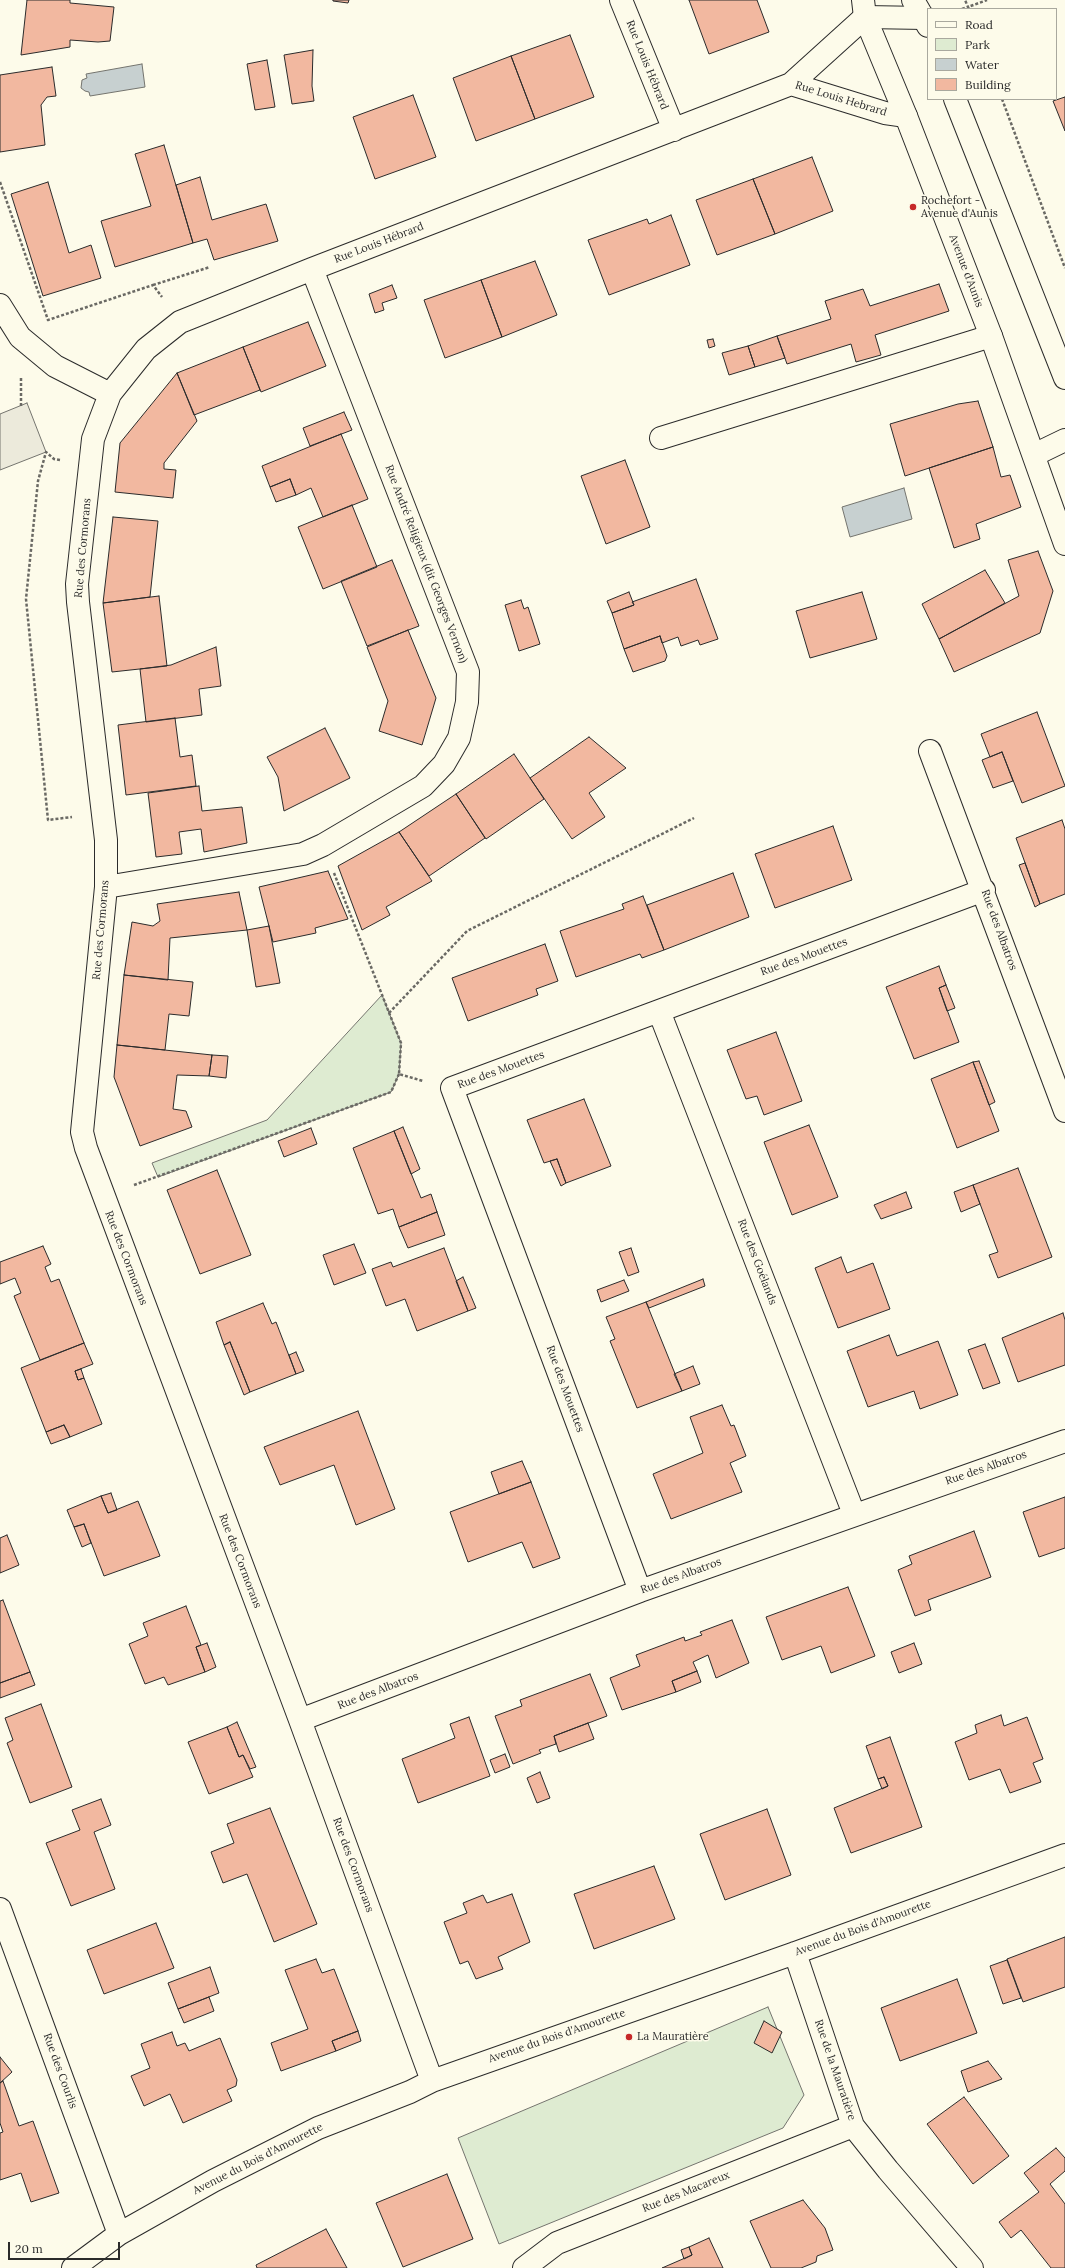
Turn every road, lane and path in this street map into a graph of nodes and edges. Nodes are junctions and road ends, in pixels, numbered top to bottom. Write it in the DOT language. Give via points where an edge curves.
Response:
graph roads {
  1 [pos="621,0"];
  2 [pos="913,0"];
  3 [pos="965,0"];
  4 [pos="987,0"];
  5 [pos="968,8"];
  6 [pos="864,9"];
  7 [pos="927,22"];
  8 [pos="791,84"];
  9 [pos="955,100"];
  10 [pos="1002,100"];
  11 [pos="906,116"];
  12 [pos="674,130"];
  13 [pos="0,182"];
  14 [pos="210,267"];
  15 [pos="1065,268"];
  16 [pos="312,269"];
  17 [pos="153,285"];
  18 [pos="0,305"];
  19 [pos="180,322"];
  20 [pos="991,336"];
  21 [pos="1065,378"];
  22 [pos="110,394"];
  23 [pos="661,438"];
  24 [pos="1065,440"];
  25 [pos="46,452"];
  26 [pos="1034,455"];
  27 [pos="1064,537"];
  28 [pos="930,751"];
  29 [pos="103,814"];
  30 [pos="694,818"];
  31 [pos="323,845"];
  32 [pos="106,887"];
  33 [pos="984,890"];
  34 [pos="659,1011"];
  35 [pos="389,1013"];
  36 [pos="399,1074"];
  37 [pos="452,1088"];
  38 [pos="1065,1111"];
  39 [pos="103,1196"];
  40 [pos="1065,1441"];
  41 [pos="854,1514"];
  42 [pos="640,1590"];
  43 [pos="300,1720"];
  44 [pos="1065,1855"];
  45 [pos="0,1909"];
  46 [pos="795,1953"];
  47 [pos="432,2081"];
  48 [pos="854,2126"];
  49 [pos="119,2234"];
  50 [pos="73,2268"];
  51 [pos="524,2268"];
  52 [pos="972,2268"];
  1 -- 12 [label="street, Rue Louis Hébrard"];
  2 -- 7 [label="street"];
  3 -- 5 [label="path"];
  4 -- 5 [label="path"];
  6 -- 7 [label="street"];
  6 -- 8 [label="street, Rue Louis Hebrard"];
  6 -- 11 [label="street, Avenue d'Aunis"];
  8 -- 11 [label="street, Rue Louis Hebrard" via="885,113"];
  8 -- 12 [label="street, Rue Louis Hébrard"];
  9 -- 21 [label="street"];
  10 -- 15 [label="path"];
  11 -- 20 [label="street, Avenue d'Aunis"];
  12 -- 16 [label="street, Rue Louis Hébrard"];
  13 -- 17 [label="path" via="48,320"];
  14 -- 17 [label="path"];
  16 -- 19 [label="street, Rue Louis Hébrard"];
  16 -- 31 [label="street, Rue André Religieux (dit Georges Vernon)" via="468,672 467,702 459,738 444,764 423,786"];
  17 -- 19 [label="path"];
  18 -- 22 [label="street" via="20,337 55,366"];
  19 -- 22 [label="street, Rue Louis Hébrard" via="146,349"];
  20 -- 23 [label="street"];
  20 -- 26 [label="street, Avenue d'Aunis"];
  22 -- 29 [label="street, Rue des Cormorans" via="93,439 77,584"];
  24 -- 26 [label="street"];
  25 -- 29 [label="path" via="38,481 26,599 48,820"];
  26 -- 27 [label="street, Avenue d'Aunis"];
  28 -- 33 [label="street, Rue des Albatros"];
  29 -- 32 [label="street, Rue des Cormorans"];
  30 -- 35 [label="path" via="467,931"];
  31 -- 32 [label="street, Rue André Religieux (dit Georges Vernon)" via="303,854"];
  31 -- 35 [label="path"];
  32 -- 39 [label="street, Rue des Cormorans" via="82,1132"];
  33 -- 34 [label="street, Rue des Mouettes"];
  33 -- 38 [label="street, Rue des Albatros"];
  34 -- 37 [label="street, Rue des Mouettes"];
  34 -- 41 [label="street, Rue des Goélands"];
  35 -- 36 [label="path" via="401,1043"];
  36 -- 37 [label="path"];
  36 -- 39 [label="path" via="391,1092"];
  37 -- 42 [label="street, Rue des Mouettes"];
  39 -- 43 [label="street, Rue des Cormorans"];
  40 -- 41 [label="street, Rue des Albatros"];
  41 -- 42 [label="street, Rue des Albatros"];
  42 -- 43 [label="street, Rue des Albatros"];
  43 -- 47 [label="street, Rue des Cormorans"];
  44 -- 46 [label="street, Avenue du Bois d'Amourette"];
  45 -- 49 [label="street, Rue des Courlis"];
  46 -- 47 [label="street, Avenue du Bois d'Amourette"];
  46 -- 48 [label="street, Rue de la Mauratière"];
  47 -- 49 [label="street, Avenue du Bois d'Amourette" via="318,2128 213,2181"];
  48 -- 51 [label="street, Rue des Macareux" via="557,2243"];
  48 -- 52 [label="street, Rue de la Mauratière"];
  49 -- 50 [label="street, Avenue du Bois d'Amourette"];
}
